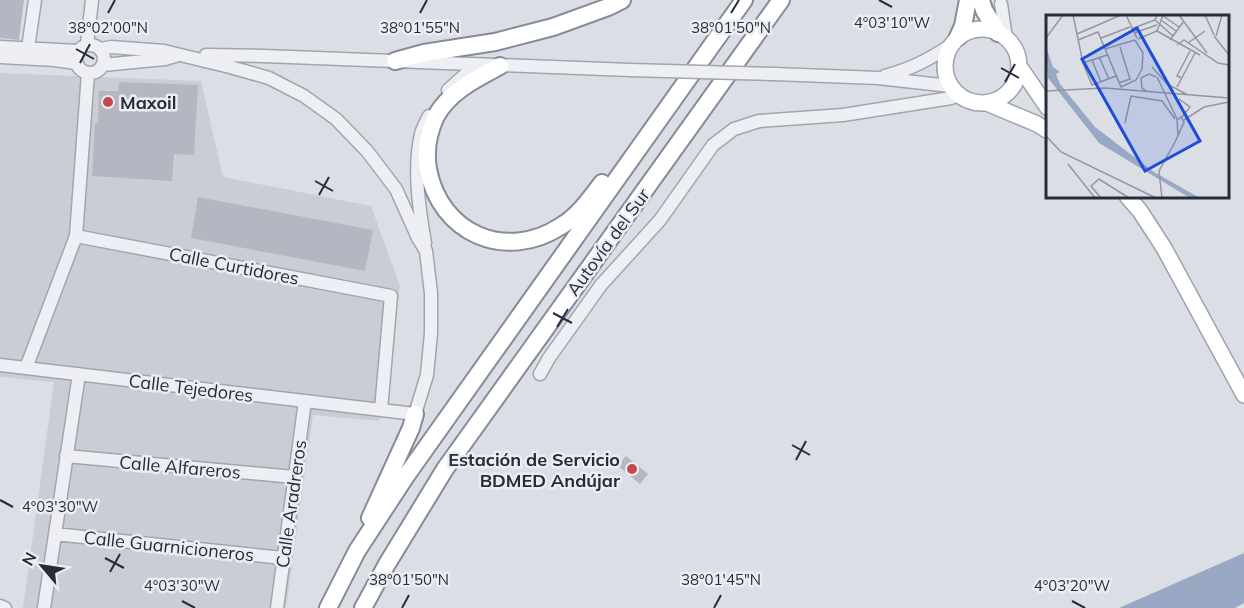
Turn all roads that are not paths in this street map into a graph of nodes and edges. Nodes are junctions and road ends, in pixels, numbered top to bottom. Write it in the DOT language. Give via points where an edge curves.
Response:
graph roads {
  1 [pos="35,0"];
  2 [pos="92,0"];
  3 [pos="622,0"];
  4 [pos="734,0"];
  5 [pos="744,0"];
  6 [pos="781,0"];
  7 [pos="968,0"];
  8 [pos="981,0"];
  9 [pos="996,31"];
  10 [pos="955,41"];
  11 [pos="0,47"];
  12 [pos="28,48"];
  13 [pos="101,50"];
  14 [pos="81,53"];
  15 [pos="179,55"];
  16 [pos="0,57"];
  17 [pos="394,61"];
  18 [pos="103,65"];
  19 [pos="476,65"];
  20 [pos="500,66"];
  21 [pos="1019,66"];
  22 [pos="88,73"];
  23 [pos="878,78"];
  24 [pos="954,91"];
  25 [pos="987,103"];
  26 [pos="1046,106"];
  27 [pos="1046,130"];
  28 [pos="1129,198"];
  29 [pos="76,236"];
  30 [pos="426,250"];
  31 [pos="0,365"];
  32 [pos="26,368"];
  33 [pos="79,374"];
  34 [pos="540,374"];
  35 [pos="1244,395"];
  36 [pos="305,401"];
  37 [pos="381,410"];
  38 [pos="415,414"];
  39 [pos="66,456"];
  40 [pos="294,477"];
  41 [pos="55,534"];
  42 [pos="357,551"];
  43 [pos="283,558"];
  44 [pos="0,606"];
  45 [pos="5,608"];
  46 [pos="44,608"];
  47 [pos="277,608"];
  48 [pos="328,608"];
  49 [pos="363,608"];
  1 -- 12 [label="street"];
  2 -- 14 [label="street"];
  3 -- 17 [label="highway" via="553,27"];
  4 -- 20 [label="highway" via="579,212 562,226 521,242 480,237 463,227 439,201 427,161 428,138 437,115 464,86"];
  5 -- 42 [label="highway, Autovía del Sur" via="406,476"];
  6 -- 49 [label="highway, Autovía del Sur" via="445,470"];
  7 -- 10 [label="highway" via="963,26"];
  8 -- 9 [label="highway"];
  9 -- 10 [label="main road" via="977,29"];
  9 -- 21 [label="main road" via="1013,46"];
  10 -- 23 [label="street" via="919,64"];
  10 -- 24 [label="main road" via="944,66"];
  11 -- 12 [label="street"];
  12 -- 14 [label="street"];
  13 -- 14 [label="street" via="95,45"];
  13 -- 15 [label="street" via="111,47"];
  13 -- 18 [label="street" via="105,57"];
  14 -- 16 [label="street" via="55,60"];
  14 -- 22 [label="street" via="81,69"];
  15 -- 17 [label="street"];
  15 -- 18 [label="street"];
  15 -- 30 [label="street" via="269,78 336,119 396,189"];
  17 -- 19 [label="street"];
  18 -- 22 [label="street"];
  19 -- 20 [label="street"];
  19 -- 30 [label="street" via="434,107 422,131 418,154 419,207"];
  20 -- 23 [label="street, bridge"];
  21 -- 25 [label="main road" via="1013,86"];
  21 -- 26 [label="main road"];
  22 -- 29 [label="street"];
  23 -- 24 [label="street"];
  24 -- 25 [label="main road" via="966,100"];
  24 -- 34 [label="street" via="951,98 843,115 759,121 734,129 713,145 660,220 601,285"];
  25 -- 27 [label="main road"];
  28 -- 35 [label="main road" via="1164,248"];
  29 -- 32 [label="street"];
  29 -- 37 [label="street, Calle Curtidores" via="391,296"];
  30 -- 38 [label="street" via="431,333 427,375"];
  31 -- 32 [label="street, Calle Tejedores"];
  32 -- 33 [label="street, Calle Tejedores"];
  33 -- 36 [label="street, Calle Tejedores"];
  33 -- 39 [label="street"];
  36 -- 37 [label="street, Calle Tejedores"];
  36 -- 40 [label="street, Calle Aradreros"];
  37 -- 38 [label="street, Calle Tejedores"];
  38 -- 42 [label="highway"];
  39 -- 40 [label="street, Calle Alfareros"];
  39 -- 41 [label="street"];
  40 -- 43 [label="street, Calle Aradreros"];
  41 -- 43 [label="street, Calle Guarnicioneros"];
  41 -- 46 [label="street"];
  42 -- 48 [label="highway, Autovía del Sur"];
  43 -- 47 [label="street, Calle Aradreros"];
  44 -- 45 [label="street"];
}
